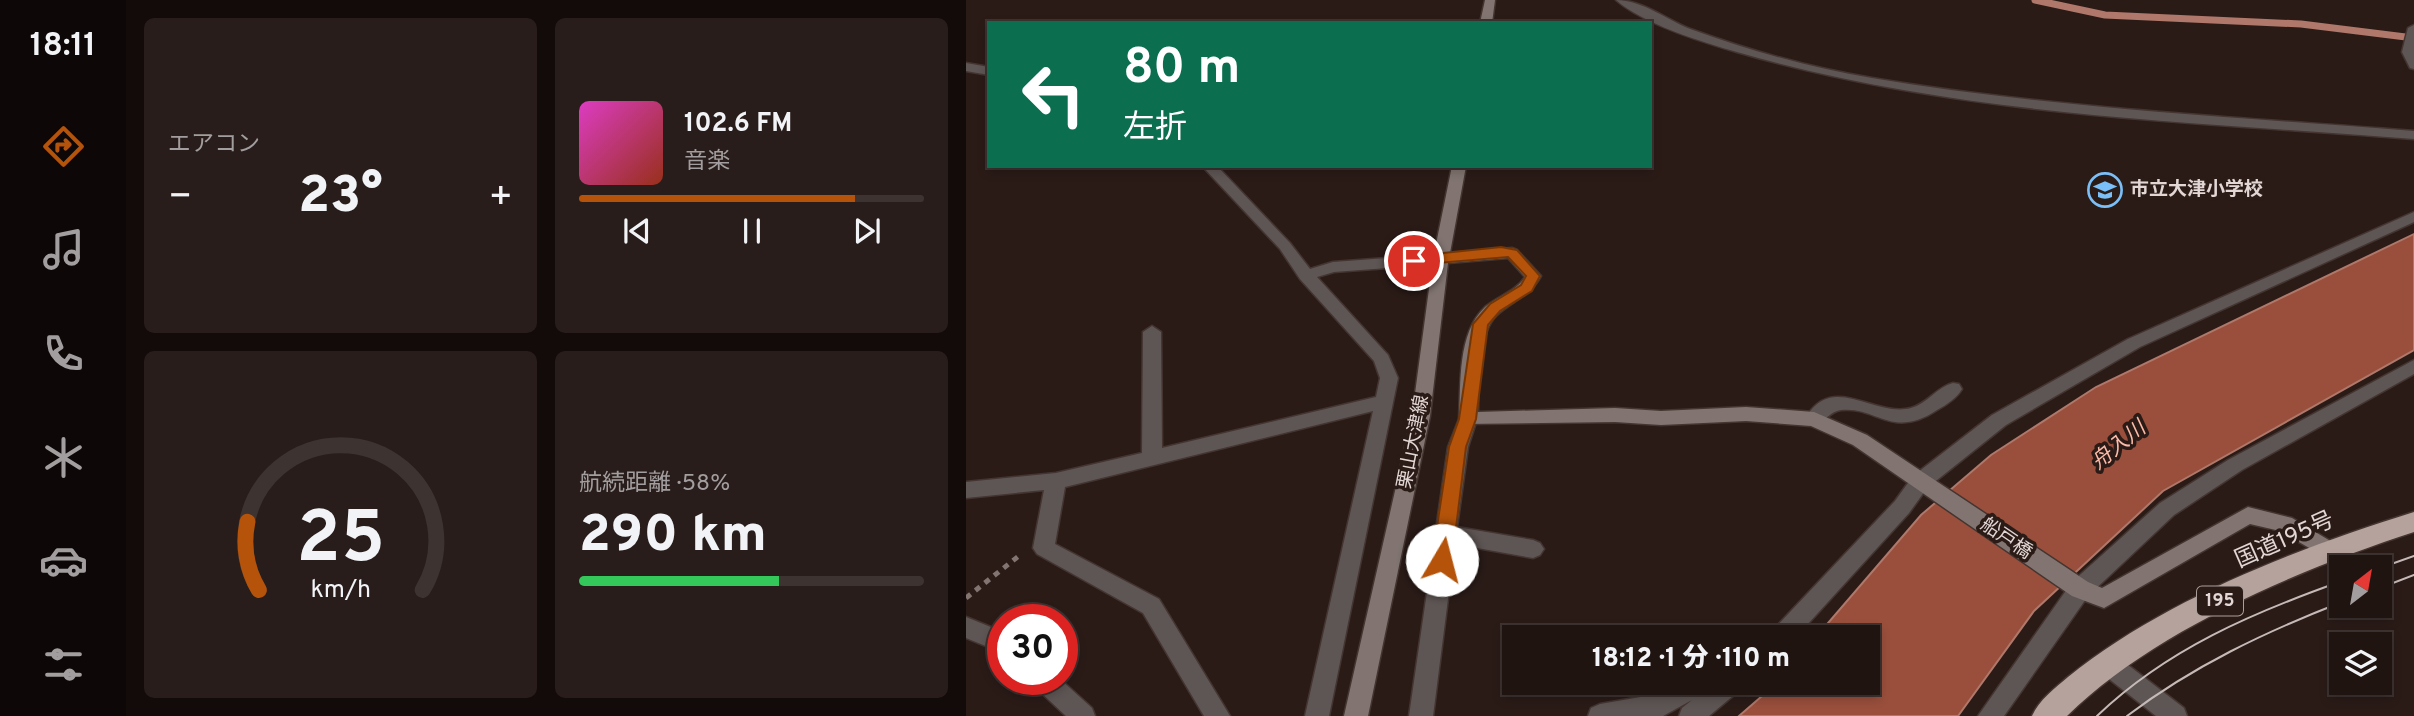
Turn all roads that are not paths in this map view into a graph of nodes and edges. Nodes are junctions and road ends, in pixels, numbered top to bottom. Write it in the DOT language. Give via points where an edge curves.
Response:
graph roads {
  1 [pos="1490,0"];
  2 [pos="1621,0"];
  3 [pos="1486,21"];
  4 [pos="2414,28"];
  5 [pos="2414,65"];
  6 [pos="966,67"];
  7 [pos="987,71"];
  8 [pos="2414,135"];
  9 [pos="1211,168"];
  10 [pos="1459,168"];
  11 [pos="2414,216"];
  12 [pos="1441,259"];
  13 [pos="1306,275"];
  14 [pos="1152,332"];
  15 [pos="2414,366"];
  16 [pos="1953,389"];
  17 [pos="1384,402"];
  18 [pos="1468,419"];
  19 [pos="1814,419"];
  20 [pos="1152,457"];
  21 [pos="1056,481"];
  22 [pos="1920,482"];
  23 [pos="966,491"];
  24 [pos="2414,522"];
  25 [pos="1446,534"];
  26 [pos="1533,549"];
  27 [pos="2330,551"];
  28 [pos="2075,586"];
  29 [pos="1792,625"];
  30 [pos="966,626"];
  31 [pos="987,636"];
  32 [pos="2107,663"];
  33 [pos="1061,695"];
  34 [pos="1679,695"];
  35 [pos="1716,695"];
  36 [pos="1083,716"];
  37 [pos="1218,716"];
  38 [pos="1317,716"];
  39 [pos="1356,716"];
  40 [pos="1421,716"];
  41 [pos="1600,716"];
  42 [pos="1691,716"];
  43 [pos="1990,716"];
  44 [pos="2047,716"];
  45 [pos="2175,716"];
  1 -- 3 [label="street"];
  2 -- 8 [label="street" via="1712,41 1871,82 2062,107"];
  4 -- 5 [label="street" via="2408,52"];
  6 -- 7 [label="street"];
  9 -- 13 [label="street" via="1285,246"];
  10 -- 12 [label="street, 栗山大津線"];
  11 -- 22 [label="street" via="2134,343 1999,420"];
  12 -- 13 [label="street" via="1333,267"];
  12 -- 18 [label="street" via="1512,253 1533,276 1527,288 1495,307 1481,324"];
  12 -- 39 [label="street, 栗山大津線" via="1421,416"];
  13 -- 17 [label="street" via="1382,359 1389,378"];
  14 -- 20 [label="street"];
  15 -- 28 [label="street" via="2256,453 2167,509"];
  16 -- 19 [label="street" via="1912,414 1881,414 1831,402"];
  17 -- 20 [label="street"];
  17 -- 38 [label="street"];
  18 -- 19 [label="street" via="1746,414"];
  18 -- 25 [label="street" via="1458,447"];
  19 -- 22 [label="street, 船戸橋" via="1860,440"];
  20 -- 21 [label="street"];
  21 -- 23 [label="street"];
  21 -- 37 [label="street" via="1044,548 1151,606"];
  22 -- 28 [label="street, 船戸橋"];
  22 -- 29 [label="street"];
  24 -- 27 [label="highway, 国道195号 / 195"];
  25 -- 26 [label="street"];
  25 -- 40 [label="street"];
  27 -- 28 [label="street" via="2285,524 2248,515 2104,598"];
  27 -- 32 [label="highway, 国道195号 / 195" via="2164,627"];
  28 -- 43 [label="street"];
  30 -- 31 [label="street"];
  32 -- 44 [label="highway, 国道195号 / 195"];
  32 -- 45 [label="street"];
  33 -- 36 [label="street"];
  34 -- 41 [label="street" via="1662,705"];
  35 -- 42 [label="street"];
}
